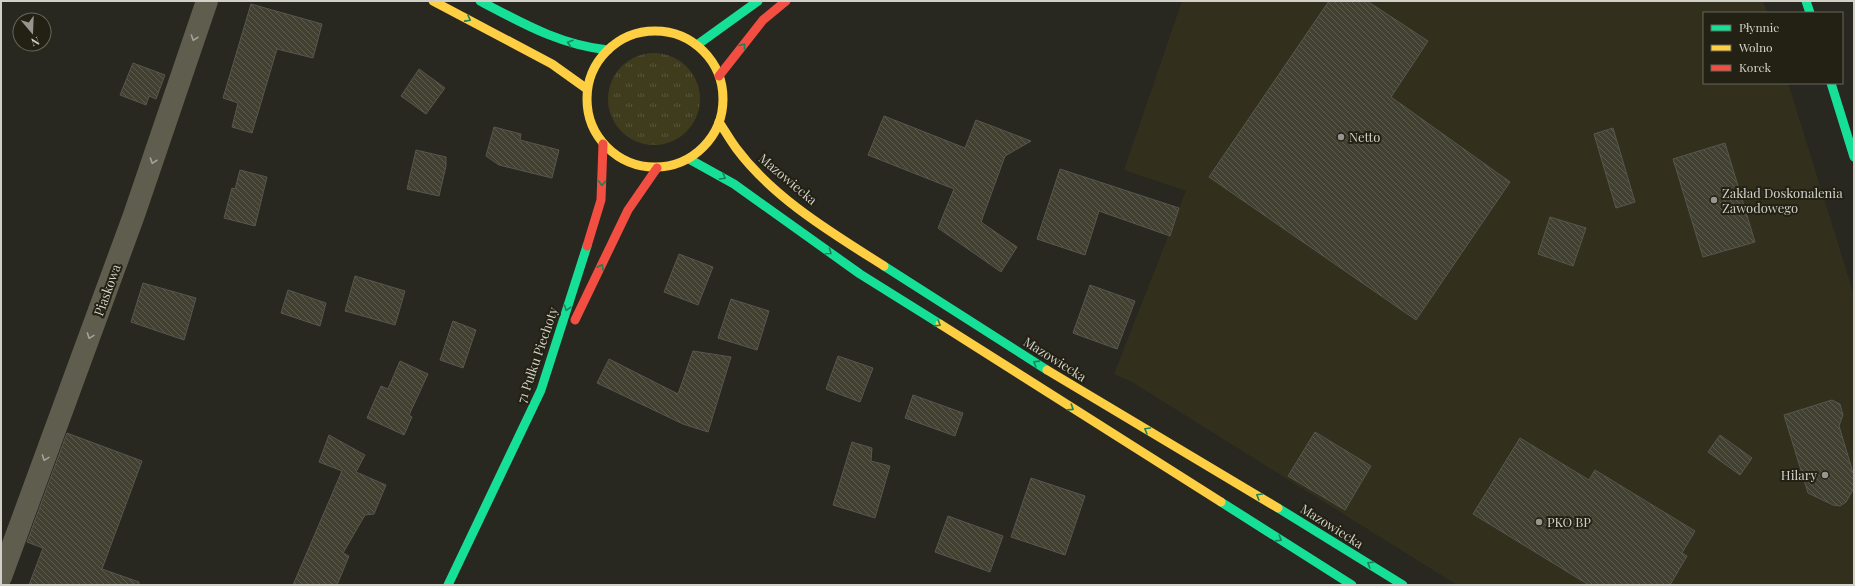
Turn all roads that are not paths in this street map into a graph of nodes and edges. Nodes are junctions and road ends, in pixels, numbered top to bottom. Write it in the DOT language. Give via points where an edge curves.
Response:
graph roads {
  1 [pos="207,1"];
  2 [pos="433,1"];
  3 [pos="480,1"];
  4 [pos="758,1"];
  5 [pos="786,1"];
  6 [pos="1806,1"];
  7 [pos="1810,12"];
  8 [pos="697,46"];
  9 [pos="608,50"];
  10 [pos="719,76"];
  11 [pos="1831,84"];
  12 [pos="587,89"];
  13 [pos="719,122"];
  14 [pos="603,144"];
  15 [pos="1854,157"];
  16 [pos="689,159"];
  17 [pos="657,168"];
  18 [pos="541,390"];
  19 [pos="1,577"];
  20 [pos="448,585"];
  21 [pos="1352,585"];
  22 [pos="1403,585"];
  1 -- 19 [label="street, Piaskowa, one-way" via="134,215"];
  2 -- 12 [label="main road, one-way" via="552,64"];
  9 -- 3 [label="main road, one-way" via="583,47 562,40 526,26"];
  4 -- 8 [label="main road"];
  10 -- 5 [label="main road, one-way" via="763,20"];
  6 -- 7 [label="main road"];
  8 -- 9 [label="main road" via="685,38 658,31 631,35"];
  8 -- 10 [label="main road" via="710,60"];
  9 -- 12 [label="main road" via="598,61"];
  10 -- 13 [label="main road" via="723,107"];
  11 -- 15 [label="main road"];
  12 -- 14 [label="main road" via="587,109 592,128"];
  13 -- 16 [label="main road" via="705,145"];
  22 -- 13 [label="main road, Mazowiecka, one-way" via="1263,498 1094,399 826,228 749,164"];
  14 -- 17 [label="main road" via="614,155 627,162"];
  14 -- 18 [label="main road, 71 Pułku Piechoty, one-way" via="601,200"];
  16 -- 17 [label="main road"];
  16 -- 21 [label="main road, one-way" via="734,184 860,274"];
  18 -- 17 [label="main road, one-way" via="628,210"];
  18 -- 20 [label="main road, 71 Pułku Piechoty"];
}
